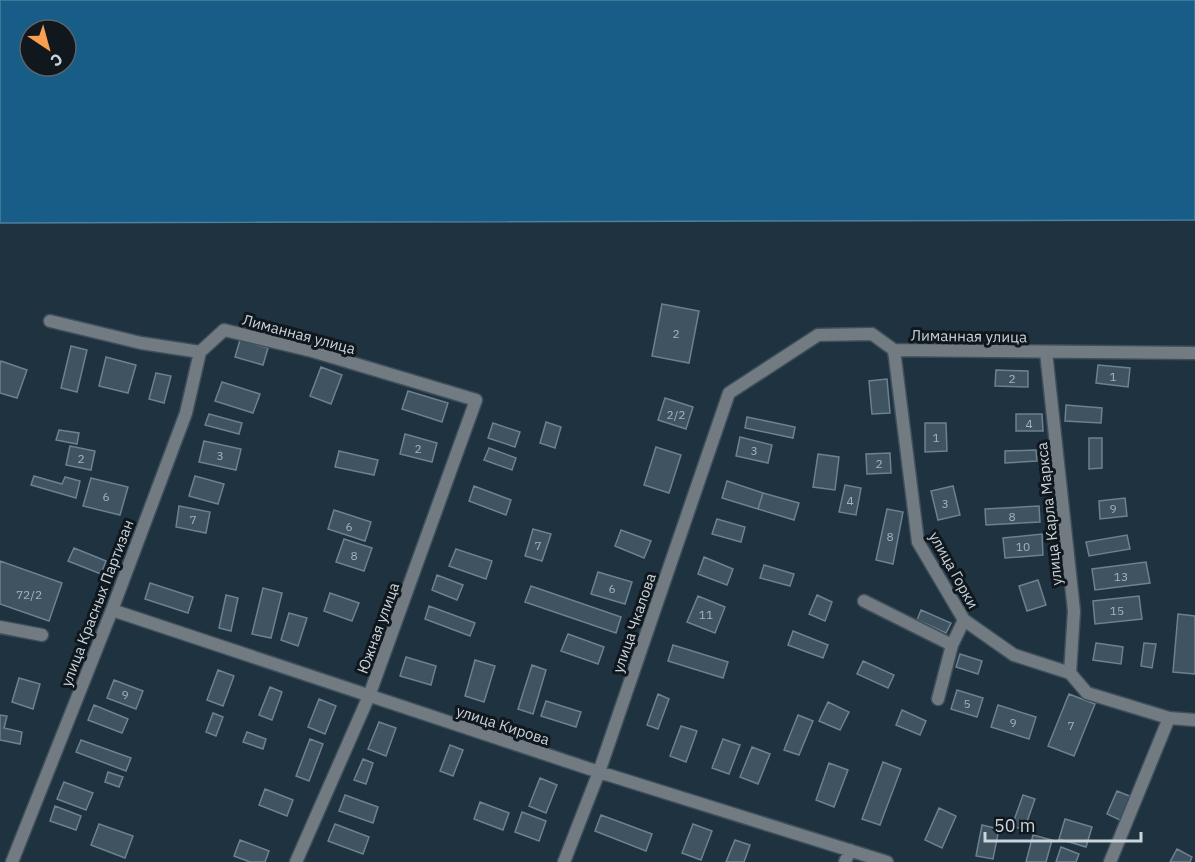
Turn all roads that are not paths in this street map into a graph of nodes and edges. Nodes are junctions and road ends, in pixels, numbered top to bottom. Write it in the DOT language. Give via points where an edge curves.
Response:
graph roads {
  1 [pos="50,321"];
  2 [pos="894,350"];
  3 [pos="200,352"];
  4 [pos="1046,352"];
  5 [pos="1195,353"];
  6 [pos="729,393"];
  7 [pos="476,400"];
  8 [pos="864,601"];
  9 [pos="112,610"];
  10 [pos="964,620"];
  11 [pos="0,627"];
  12 [pos="42,635"];
  13 [pos="952,645"];
  14 [pos="1070,672"];
  15 [pos="369,696"];
  16 [pos="938,699"];
  17 [pos="1170,718"];
  18 [pos="1195,720"];
  19 [pos="598,772"];
  20 [pos="847,856"];
  21 [pos="12,862"];
  22 [pos="296,862"];
  23 [pos="564,862"];
  24 [pos="887,862"];
  25 [pos="1110,862"];
  1 -- 3 [label="street" via="141,343"];
  2 -- 4 [label="street, Лиманная улица"];
  2 -- 6 [label="street, Лиманная улица" via="872,334 818,335"];
  2 -- 10 [label="street, улица Горки" via="918,542"];
  3 -- 7 [label="street, Лиманная улица" via="224,330 312,351"];
  3 -- 9 [label="street, улица Красных Партизан" via="186,413"];
  4 -- 5 [label="street, Лиманная улица"];
  4 -- 14 [label="street, улица Карла Маркса" via="1074,611"];
  6 -- 19 [label="street, улица Чкалова"];
  7 -- 15 [label="street, Южная улица"];
  8 -- 13 [label="street"];
  9 -- 15 [label="street, улица Кирова"];
  9 -- 21 [label="street, улица Красных Партизан"];
  10 -- 13 [label="street"];
  10 -- 14 [label="street, улица Горки" via="1014,655"];
  11 -- 12 [label="street"];
  13 -- 16 [label="street"];
  14 -- 17 [label="street" via="1087,693"];
  15 -- 19 [label="street, улица Кирова"];
  15 -- 22 [label="street, Южная улица"];
  17 -- 18 [label="street"];
  17 -- 25 [label="street"];
  19 -- 20 [label="street, улица Кирова"];
  19 -- 23 [label="street, улица Чкалова"];
  20 -- 24 [label="street, улица Кирова"];
}
